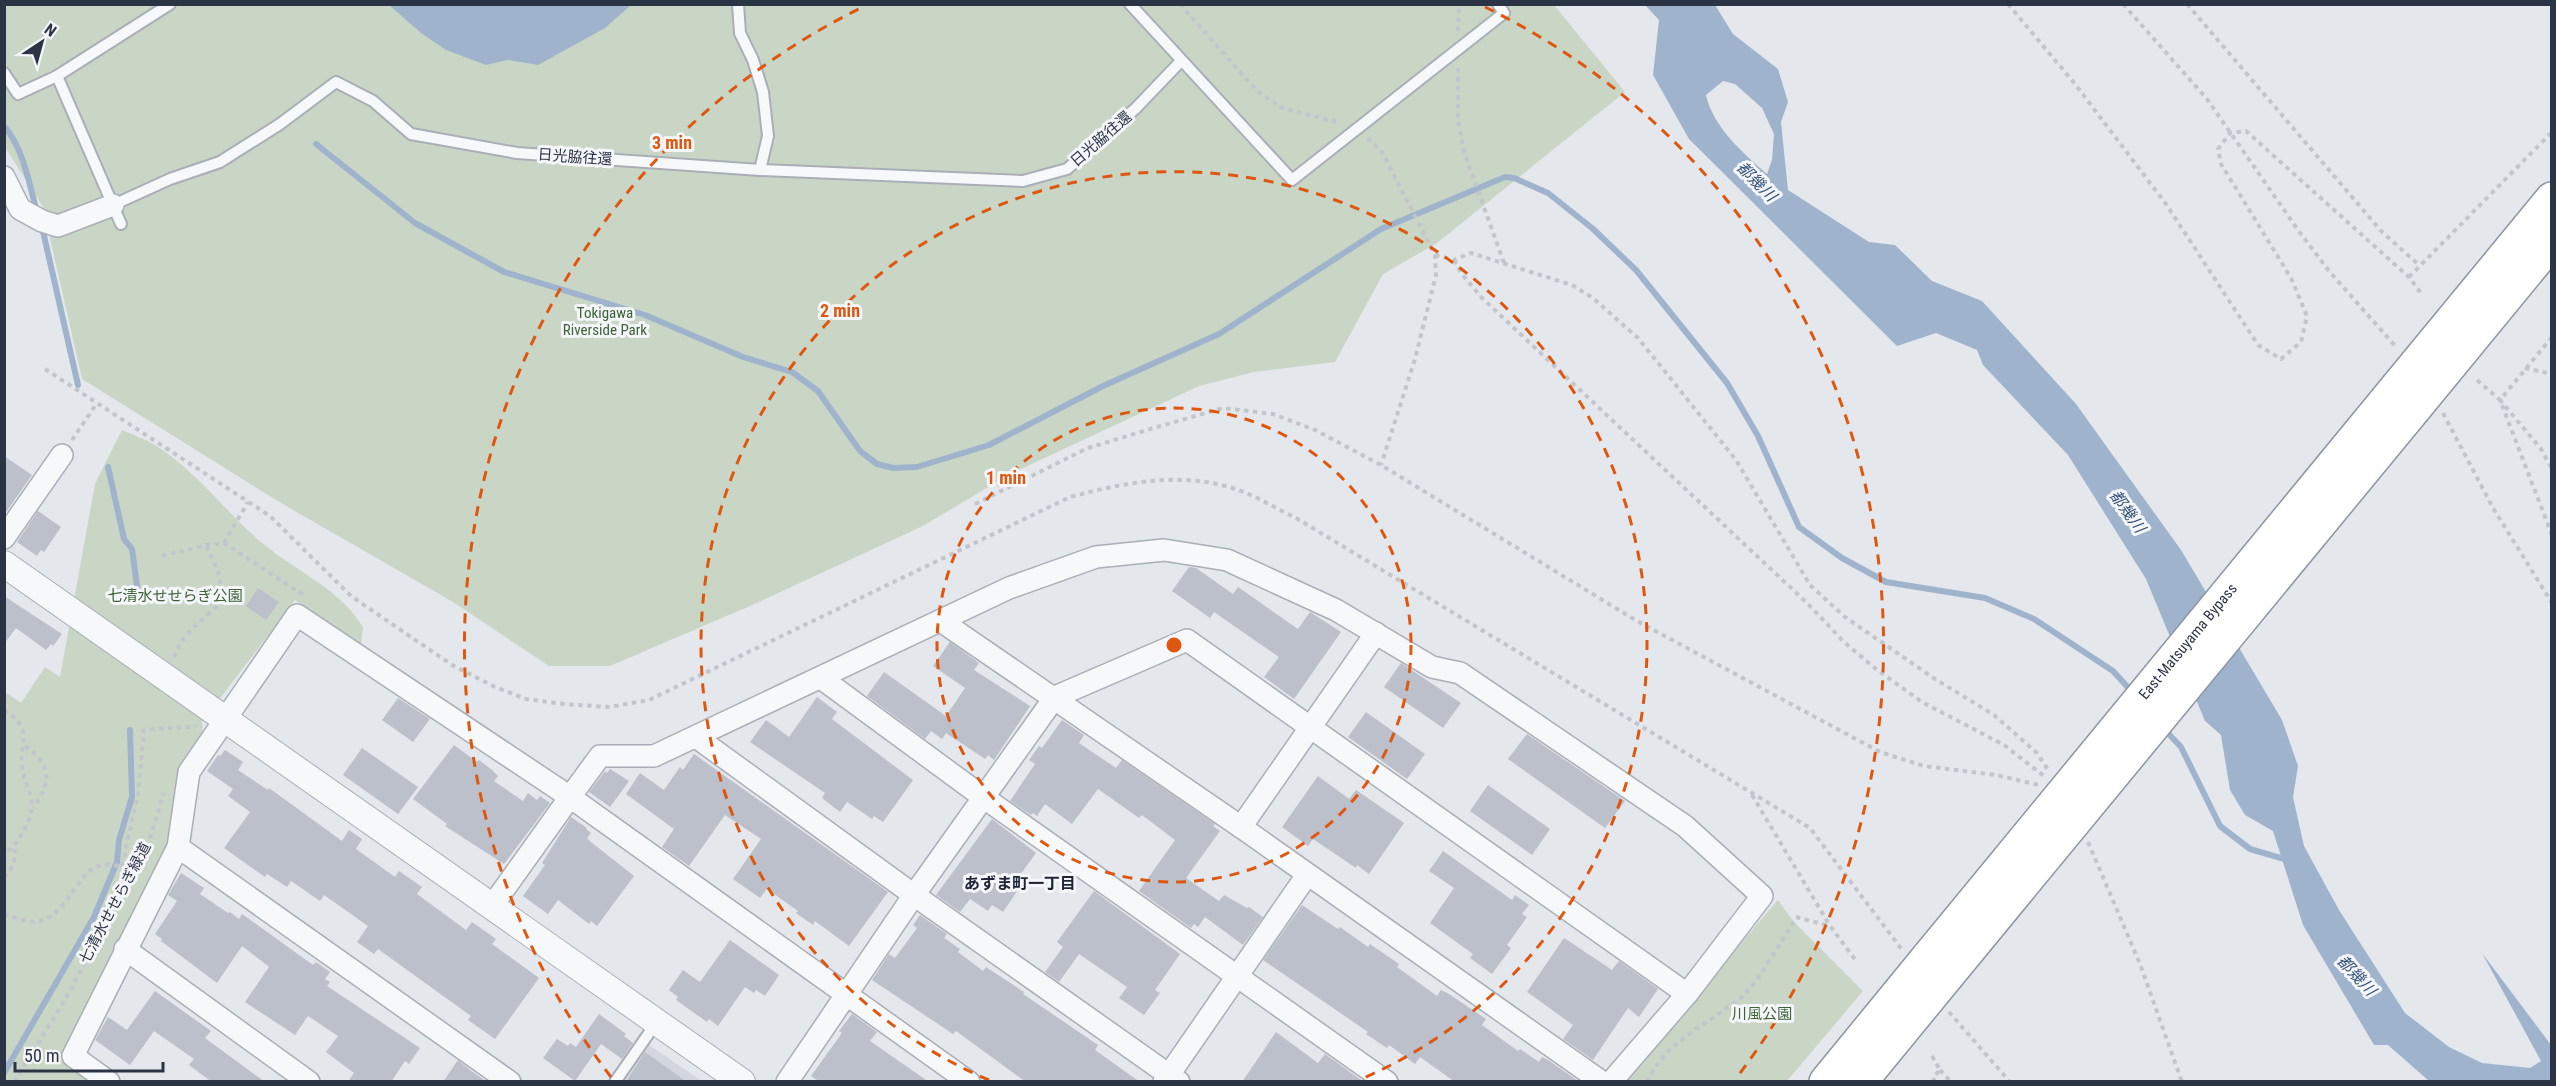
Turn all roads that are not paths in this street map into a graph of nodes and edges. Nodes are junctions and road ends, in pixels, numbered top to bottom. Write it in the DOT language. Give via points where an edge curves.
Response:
graph roads {
  1 [pos="170,4"];
  2 [pos="738,4"];
  3 [pos="1130,4"];
  4 [pos="1498,4"];
  5 [pos="1180,62"];
  6 [pos="4,73"];
  7 [pos="57,76"];
  8 [pos="760,170"];
  9 [pos="4,177"];
  10 [pos="2552,199"];
  11 [pos="117,214"];
  12 [pos="2552,241"];
  13 [pos="2414,390"];
  14 [pos="62,455"];
  15 [pos="4,538"];
  16 [pos="4,564"];
  17 [pos="941,621"];
  18 [pos="1376,633"];
  19 [pos="821,678"];
  20 [pos="1054,697"];
  21 [pos="214,718"];
  22 [pos="1309,728"];
  23 [pos="696,737"];
  24 [pos="570,797"];
  25 [pos="983,797"];
  26 [pos="1240,827"];
  27 [pos="178,847"];
  28 [pos="1307,875"];
  29 [pos="914,895"];
  30 [pos="492,906"];
  31 [pos="125,949"];
  32 [pos="1237,977"];
  33 [pos="1940,979"];
  34 [pos="1687,993"];
  35 [pos="845,994"];
  36 [pos="657,1022"];
  37 [pos="1171,1079"];
  38 [pos="109,1082"];
  39 [pos="309,1082"];
  40 [pos="510,1082"];
  41 [pos="615,1082"];
  42 [pos="742,1082"];
  43 [pos="787,1082"];
  44 [pos="969,1082"];
  45 [pos="1387,1082"];
  46 [pos="1602,1082"];
  47 [pos="1611,1082"];
  48 [pos="1826,1082"];
  49 [pos="1860,1082"];
  1 -- 7 [label="lane"];
  2 -- 8 [label="lane" via="740,33 763,92 768,136"];
  3 -- 5 [label="lane"];
  4 -- 5 [label="lane" via="1504,13 1292,180"];
  5 -- 8 [label="lane, 日光脇往還" via="1136,108 1067,169 1023,181"];
  6 -- 7 [label="lane" via="18,94"];
  7 -- 11 [label="lane"];
  8 -- 11 [label="lane, 日光脇往還" via="517,153 411,134 373,101 336,82 220,162 170,179"];
  9 -- 11 [label="street, 日光脇往還" via="20,209 42,221 58,226"];
  10 -- 13 [label="highway, East-Matsuyama Bypass"];
  12 -- 13 [label="highway, East-Matsuyama Bypass"];
  13 -- 33 [label="highway, East-Matsuyama Bypass, bridge"];
  14 -- 15 [label="street"];
  16 -- 21 [label="street"];
  17 -- 18 [label="street" via="1009,588 1096,557 1164,550 1227,560 1336,610"];
  17 -- 19 [label="street"];
  17 -- 20 [label="street"];
  18 -- 22 [label="street"];
  18 -- 34 [label="street" via="1432,667 1460,673 1666,813 1762,896"];
  19 -- 23 [label="street"];
  19 -- 25 [label="street"];
  20 -- 22 [label="street" via="1187,640"];
  20 -- 25 [label="street"];
  20 -- 26 [label="street"];
  21 -- 24 [label="street" via="297,615"];
  21 -- 27 [label="street" via="189,772"];
  21 -- 30 [label="street"];
  22 -- 26 [label="street"];
  22 -- 34 [label="street"];
  23 -- 24 [label="street" via="654,756 600,756"];
  23 -- 29 [label="street"];
  24 -- 30 [label="street"];
  24 -- 35 [label="street"];
  25 -- 29 [label="street"];
  25 -- 32 [label="street"];
  26 -- 28 [label="street"];
  27 -- 31 [label="street"];
  27 -- 40 [label="street"];
  28 -- 32 [label="street"];
  28 -- 46 [label="street"];
  29 -- 35 [label="street"];
  29 -- 37 [label="street"];
  30 -- 36 [label="street"];
  31 -- 38 [label="street" via="74,1056"];
  31 -- 39 [label="street"];
  32 -- 37 [label="street"];
  32 -- 45 [label="street"];
  33 -- 48 [label="highway, East-Matsuyama Bypass"];
  33 -- 49 [label="highway, East-Matsuyama Bypass"];
  34 -- 47 [label="street"];
  35 -- 43 [label="street"];
  35 -- 44 [label="street"];
  36 -- 41 [label="lane"];
  36 -- 42 [label="street"];
}
